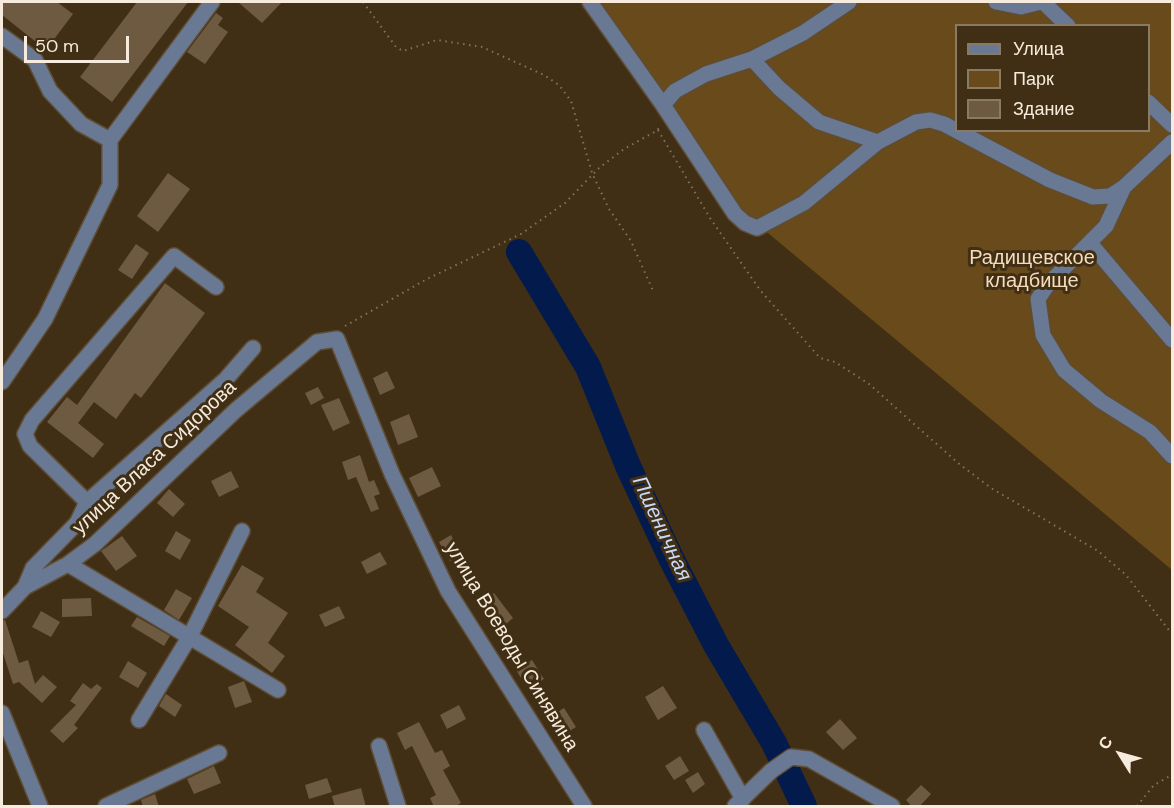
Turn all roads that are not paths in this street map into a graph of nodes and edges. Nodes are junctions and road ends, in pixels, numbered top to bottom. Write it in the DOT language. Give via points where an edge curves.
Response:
graph roads {
  1 [pos="212,2"];
  2 [pos="590,2"];
  3 [pos="849,2"];
  4 [pos="996,2"];
  5 [pos="1042,2"];
  6 [pos="1066,24"];
  7 [pos="2,36"];
  8 [pos="752,59"];
  9 [pos="1150,103"];
  10 [pos="663,105"];
  11 [pos="1173,125"];
  12 [pos="955,130"];
  13 [pos="959,132"];
  14 [pos="110,140"];
  15 [pos="878,142"];
  16 [pos="1173,142"];
  17 [pos="1124,187"];
  18 [pos="1090,243"];
  19 [pos="216,286"];
  20 [pos="337,339"];
  21 [pos="1173,340"];
  22 [pos="253,348"];
  23 [pos="3,376"];
  24 [pos="1173,456"];
  25 [pos="87,502"];
  26 [pos="242,531"];
  27 [pos="68,564"];
  28 [pos="25,587"];
  29 [pos="2,611"];
  30 [pos="190,636"];
  31 [pos="278,690"];
  32 [pos="2,712"];
  33 [pos="139,720"];
  34 [pos="704,730"];
  35 [pos="379,746"];
  36 [pos="219,753"];
  37 [pos="739,803"];
  38 [pos="40,807"];
  39 [pos="106,807"];
  40 [pos="398,807"];
  41 [pos="584,807"];
  42 [pos="892,807"];
  1 -- 14 [label="street"];
  2 -- 10 [label="street"];
  3 -- 8 [label="street" via="803,33"];
  4 -- 5 [label="street" via="1021,7"];
  5 -- 6 [label="street"];
  7 -- 14 [label="street" via="35,60 50,91 81,124"];
  8 -- 10 [label="street" via="705,74 675,91"];
  8 -- 15 [label="street" via="819,122"];
  9 -- 11 [label="street"];
  10 -- 15 [label="street" via="735,214 757,228 804,203"];
  12 -- 15 [label="street" via="930,120 916,122"];
  13 -- 17 [label="street" via="1050,180 1093,197 1110,196"];
  14 -- 23 [label="street" via="110,185 45,319"];
  16 -- 17 [label="street"];
  17 -- 18 [label="street" via="1106,226"];
  18 -- 21 [label="street"];
  18 -- 24 [label="street" via="1047,284 1038,299 1043,334 1064,370 1101,401 1150,432"];
  19 -- 25 [label="street" via="174,256 32,420 25,434 30,446"];
  20 -- 27 [label="street, улица Власа Сидорова" via="317,342 283,370"];
  20 -- 41 [label="street, улица Воеводы Синявина" via="392,474 448,591"];
  22 -- 25 [label="street" via="197,406"];
  25 -- 28 [label="street" via="77,523 33,568"];
  26 -- 30 [label="street"];
  27 -- 28 [label="street, улица Власа Сидорова"];
  27 -- 30 [label="street"];
  28 -- 29 [label="street, улица Власа Сидорова"];
  30 -- 31 [label="street"];
  30 -- 33 [label="street"];
  32 -- 38 [label="street"];
  34 -- 37 [label="street"];
  35 -- 40 [label="street"];
  36 -- 39 [label="street"];
  37 -- 42 [label="street" via="791,757 809,759"];
}
